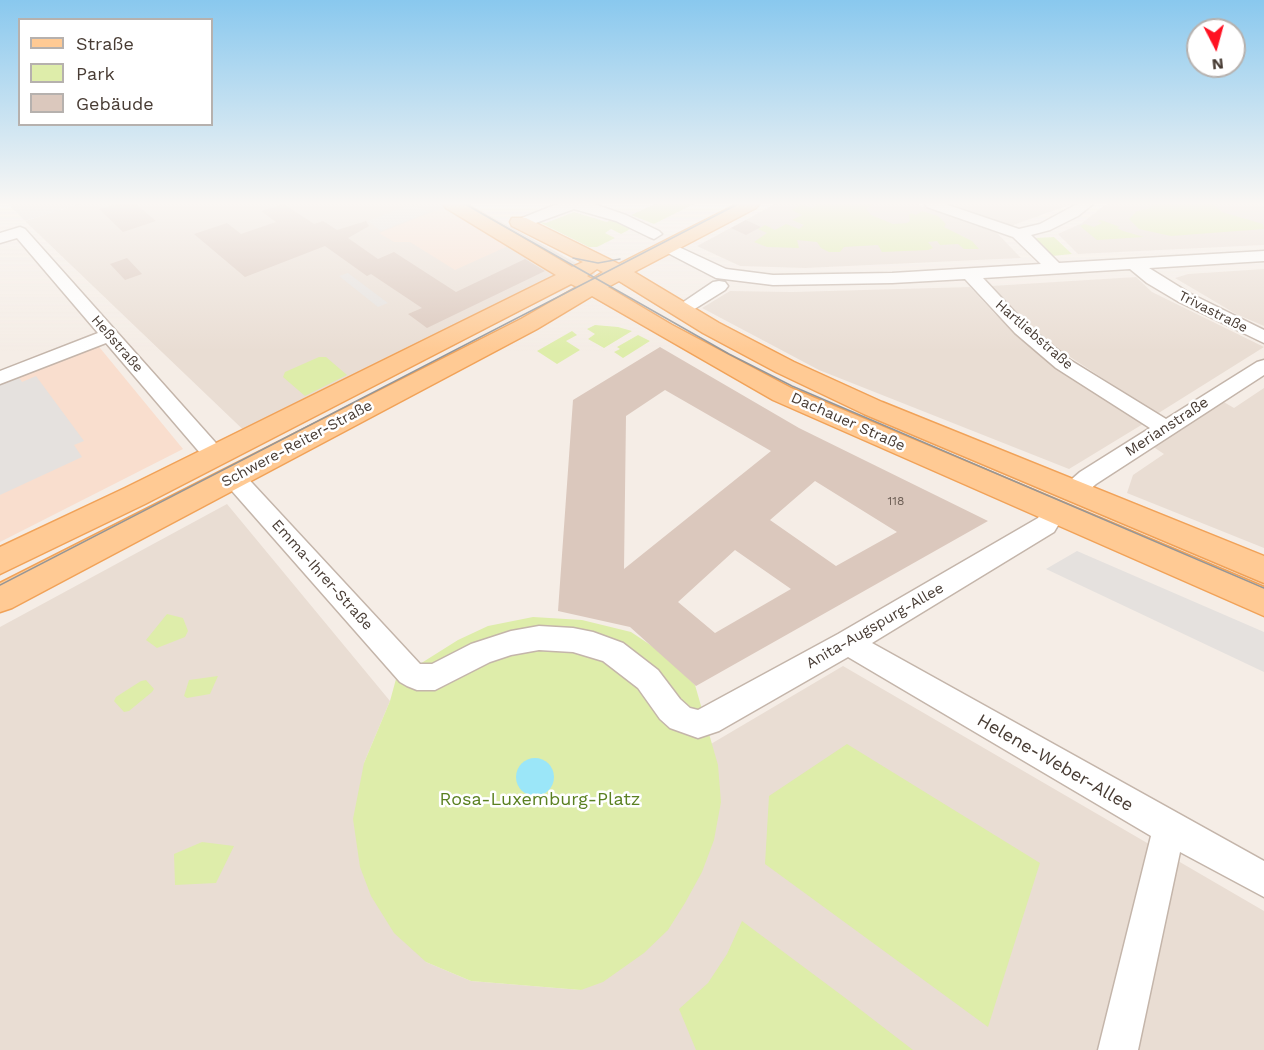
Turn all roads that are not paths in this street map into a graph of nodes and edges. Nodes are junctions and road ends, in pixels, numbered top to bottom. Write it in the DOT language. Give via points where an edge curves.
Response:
graph roads {
  1 [pos="38,253"];
  2 [pos="535,253"];
  3 [pos="581,253"];
  4 [pos="626,253"];
  5 [pos="645,253"];
  6 [pos="679,253"];
  7 [pos="1038,253"];
  8 [pos="1264,256"];
  9 [pos="599,262"];
  10 [pos="1134,264"];
  11 [pos="1055,269"];
  12 [pos="620,272"];
  13 [pos="970,274"];
  14 [pos="583,281"];
  15 [pos="720,281"];
  16 [pos="682,309"];
  17 [pos="109,335"];
  18 [pos="1264,337"];
  19 [pos="1264,366"];
  20 [pos="0,378"];
  21 [pos="1165,428"];
  22 [pos="224,467"];
  23 [pos="1063,502"];
  24 [pos="0,561"];
  25 [pos="1264,570"];
  26 [pos="0,598"];
  27 [pos="1264,602"];
  28 [pos="848,643"];
  29 [pos="631,665"];
  30 [pos="1169,828"];
  31 [pos="1264,880"];
  32 [pos="1118,1050"];
  1 -- 17 [label="street, Heßstraße"];
  2 -- 14 [label="main road, Dachauer Straße"];
  3 -- 9 [label="main road, Dachauer Straße"];
  4 -- 9 [label="main road"];
  5 -- 12 [label="main road"];
  6 -- 15 [label="street"];
  7 -- 11 [label="street"];
  8 -- 10 [label="street"];
  9 -- 12 [label="main road, Dachauer Straße"];
  9 -- 14 [label="main road"];
  10 -- 11 [label="street"];
  10 -- 18 [label="street, Trivastraße" via="1185,298"];
  11 -- 13 [label="street"];
  12 -- 14 [label="main road"];
  12 -- 16 [label="main road, Dachauer Straße"];
  13 -- 15 [label="street"];
  13 -- 21 [label="street, Hartliebstraße" via="1063,364"];
  14 -- 22 [label="main road, Schwere-Reiter-Straße" via="529,324"];
  14 -- 23 [label="main road, Dachauer Straße" via="782,394"];
  15 -- 16 [label="street"];
  16 -- 23 [label="main road, Dachauer Straße" via="785,367"];
  17 -- 20 [label="street"];
  17 -- 22 [label="street, Heßstraße"];
  19 -- 21 [label="street, Merianstraße"];
  21 -- 23 [label="street, Merianstraße" via="1088,478"];
  22 -- 24 [label="main road, Schwere-Reiter-Straße"];
  22 -- 26 [label="main road, Schwere-Reiter-Straße"];
  22 -- 29 [label="street, Emma-Ihrer-Straße" via="417,677 435,677 481,653 539,638 593,644"];
  23 -- 25 [label="main road, Dachauer Straße"];
  23 -- 27 [label="main road, Dachauer Straße"];
  23 -- 28 [label="street, Anita-Augspurg-Allee" via="1046,525"];
  28 -- 29 [label="street, Anita-Augspurg-Allee" via="698,724 687,722 670,709"];
  28 -- 30 [label="street, Helene-Weber-Allee"];
  30 -- 31 [label="street, Helene-Weber-Allee"];
  30 -- 32 [label="street"];
}
